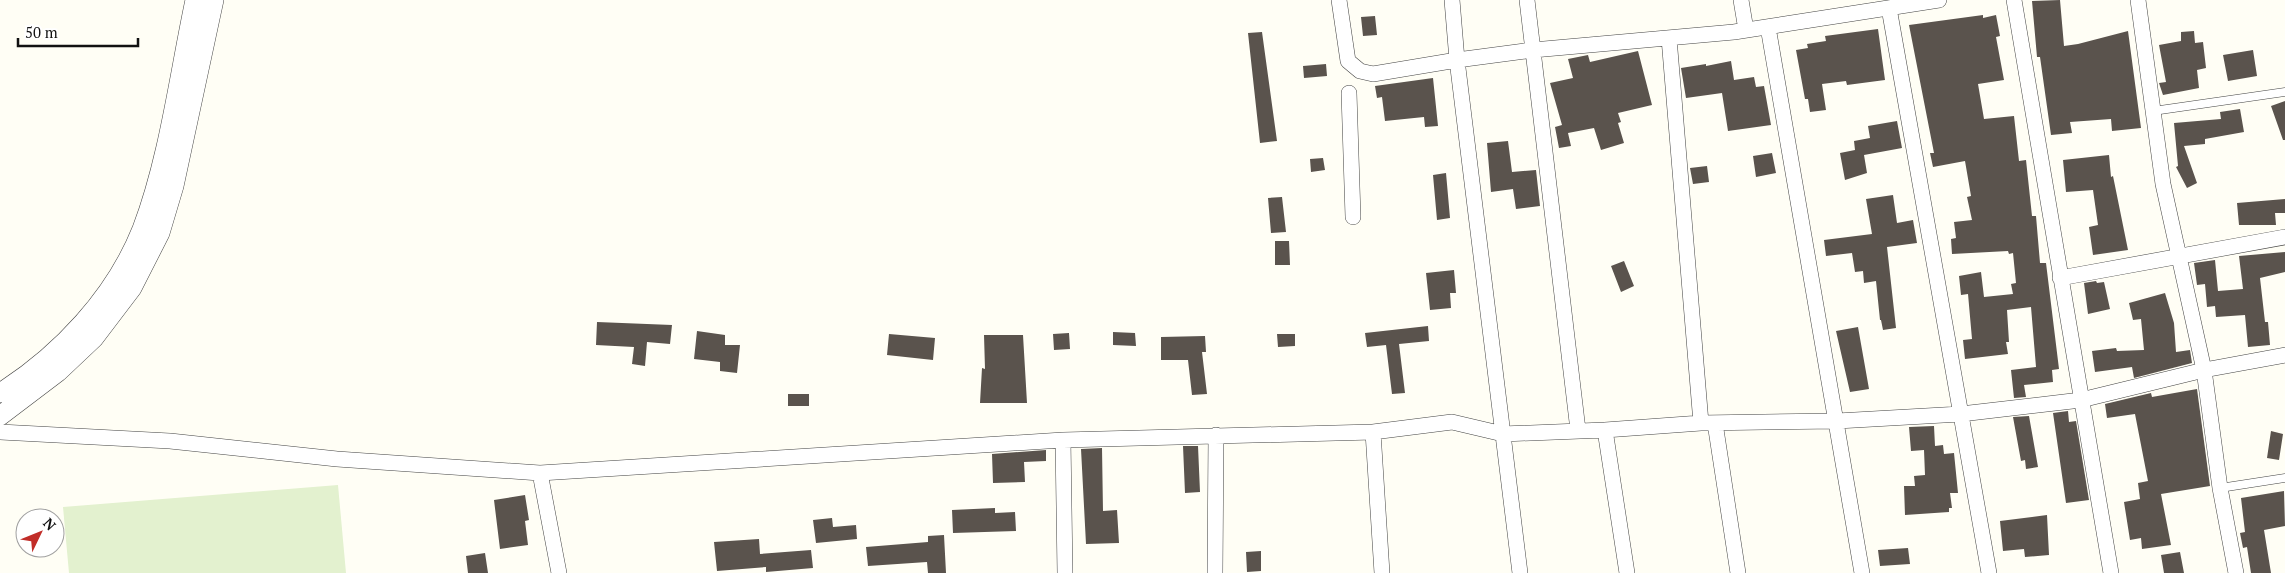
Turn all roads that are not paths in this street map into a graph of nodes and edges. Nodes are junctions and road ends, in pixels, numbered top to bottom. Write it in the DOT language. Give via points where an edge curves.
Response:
graph roads {
  1 [pos="195,0"];
  2 [pos="214,0"];
  3 [pos="1340,0"];
  4 [pos="1452,0"];
  5 [pos="1527,0"];
  6 [pos="1741,0"];
  7 [pos="1939,0"];
  8 [pos="2014,0"];
  9 [pos="2138,0"];
  10 [pos="1889,8"];
  11 [pos="1768,27"];
  12 [pos="1746,30"];
  13 [pos="1669,38"];
  14 [pos="1533,50"];
  15 [pos="1457,60"];
  16 [pos="2285,92"];
  17 [pos="1349,93"];
  18 [pos="2153,111"];
  19 [pos="1353,217"];
  20 [pos="2285,237"];
  21 [pos="2179,256"];
  22 [pos="2060,278"];
  23 [pos="2285,355"];
  24 [pos="2204,370"];
  25 [pos="0,393"];
  26 [pos="2080,400"];
  27 [pos="1961,414"];
  28 [pos="0,416"];
  29 [pos="1837,421"];
  30 [pos="1708,423"];
  31 [pos="1578,430"];
  32 [pos="1605,430"];
  33 [pos="0,432"];
  34 [pos="1373,432"];
  35 [pos="1503,434"];
  36 [pos="1216,435"];
  37 [pos="1063,440"];
  38 [pos="540,473"];
  39 [pos="2285,478"];
  40 [pos="2220,488"];
  41 [pos="558,573"];
  42 [pos="1065,573"];
  43 [pos="1216,573"];
  44 [pos="1382,573"];
  45 [pos="1520,573"];
  46 [pos="1627,573"];
  47 [pos="1738,573"];
  48 [pos="1862,573"];
  49 [pos="1989,573"];
  50 [pos="2111,573"];
  51 [pos="2236,573"];
  1 -- 25 [label="street" via="158,178 141,230 118,275 88,317 24,378"];
  2 -- 28 [label="street" via="174,186 160,233 132,288 94,338 58,372"];
  3 -- 15 [label="street" via="1348,61 1360,72 1373,74"];
  4 -- 15 [label="street"];
  5 -- 14 [label="street"];
  6 -- 12 [label="street"];
  7 -- 10 [label="street"];
  8 -- 22 [label="street"];
  9 -- 18 [label="street"];
  10 -- 11 [label="street"];
  10 -- 27 [label="street"];
  11 -- 12 [label="street"];
  11 -- 29 [label="street"];
  12 -- 13 [label="street"];
  13 -- 14 [label="street"];
  13 -- 30 [label="street"];
  14 -- 15 [label="street"];
  14 -- 31 [label="street"];
  15 -- 35 [label="street"];
  16 -- 18 [label="lane"];
  17 -- 19 [label="street"];
  18 -- 21 [label="street" via="2163,184"];
  20 -- 21 [label="street"];
  21 -- 22 [label="street"];
  21 -- 24 [label="street"];
  22 -- 26 [label="street"];
  23 -- 24 [label="street"];
  24 -- 26 [label="street"];
  24 -- 40 [label="street"];
  26 -- 27 [label="street"];
  26 -- 50 [label="street"];
  27 -- 29 [label="street"];
  27 -- 49 [label="street"];
  29 -- 30 [label="street"];
  29 -- 48 [label="street"];
  30 -- 32 [label="street"];
  30 -- 47 [label="street"];
  31 -- 32 [label="street"];
  31 -- 35 [label="street"];
  32 -- 46 [label="street"];
  33 -- 38 [label="street" via="170,441 337,459"];
  34 -- 35 [label="street" via="1452,422"];
  34 -- 36 [label="street"];
  34 -- 44 [label="street"];
  35 -- 45 [label="street"];
  36 -- 37 [label="street"];
  36 -- 43 [label="street"];
  37 -- 38 [label="street"];
  37 -- 42 [label="street"];
  38 -- 41 [label="street"];
  39 -- 40 [label="lane"];
  40 -- 51 [label="street"];
}
